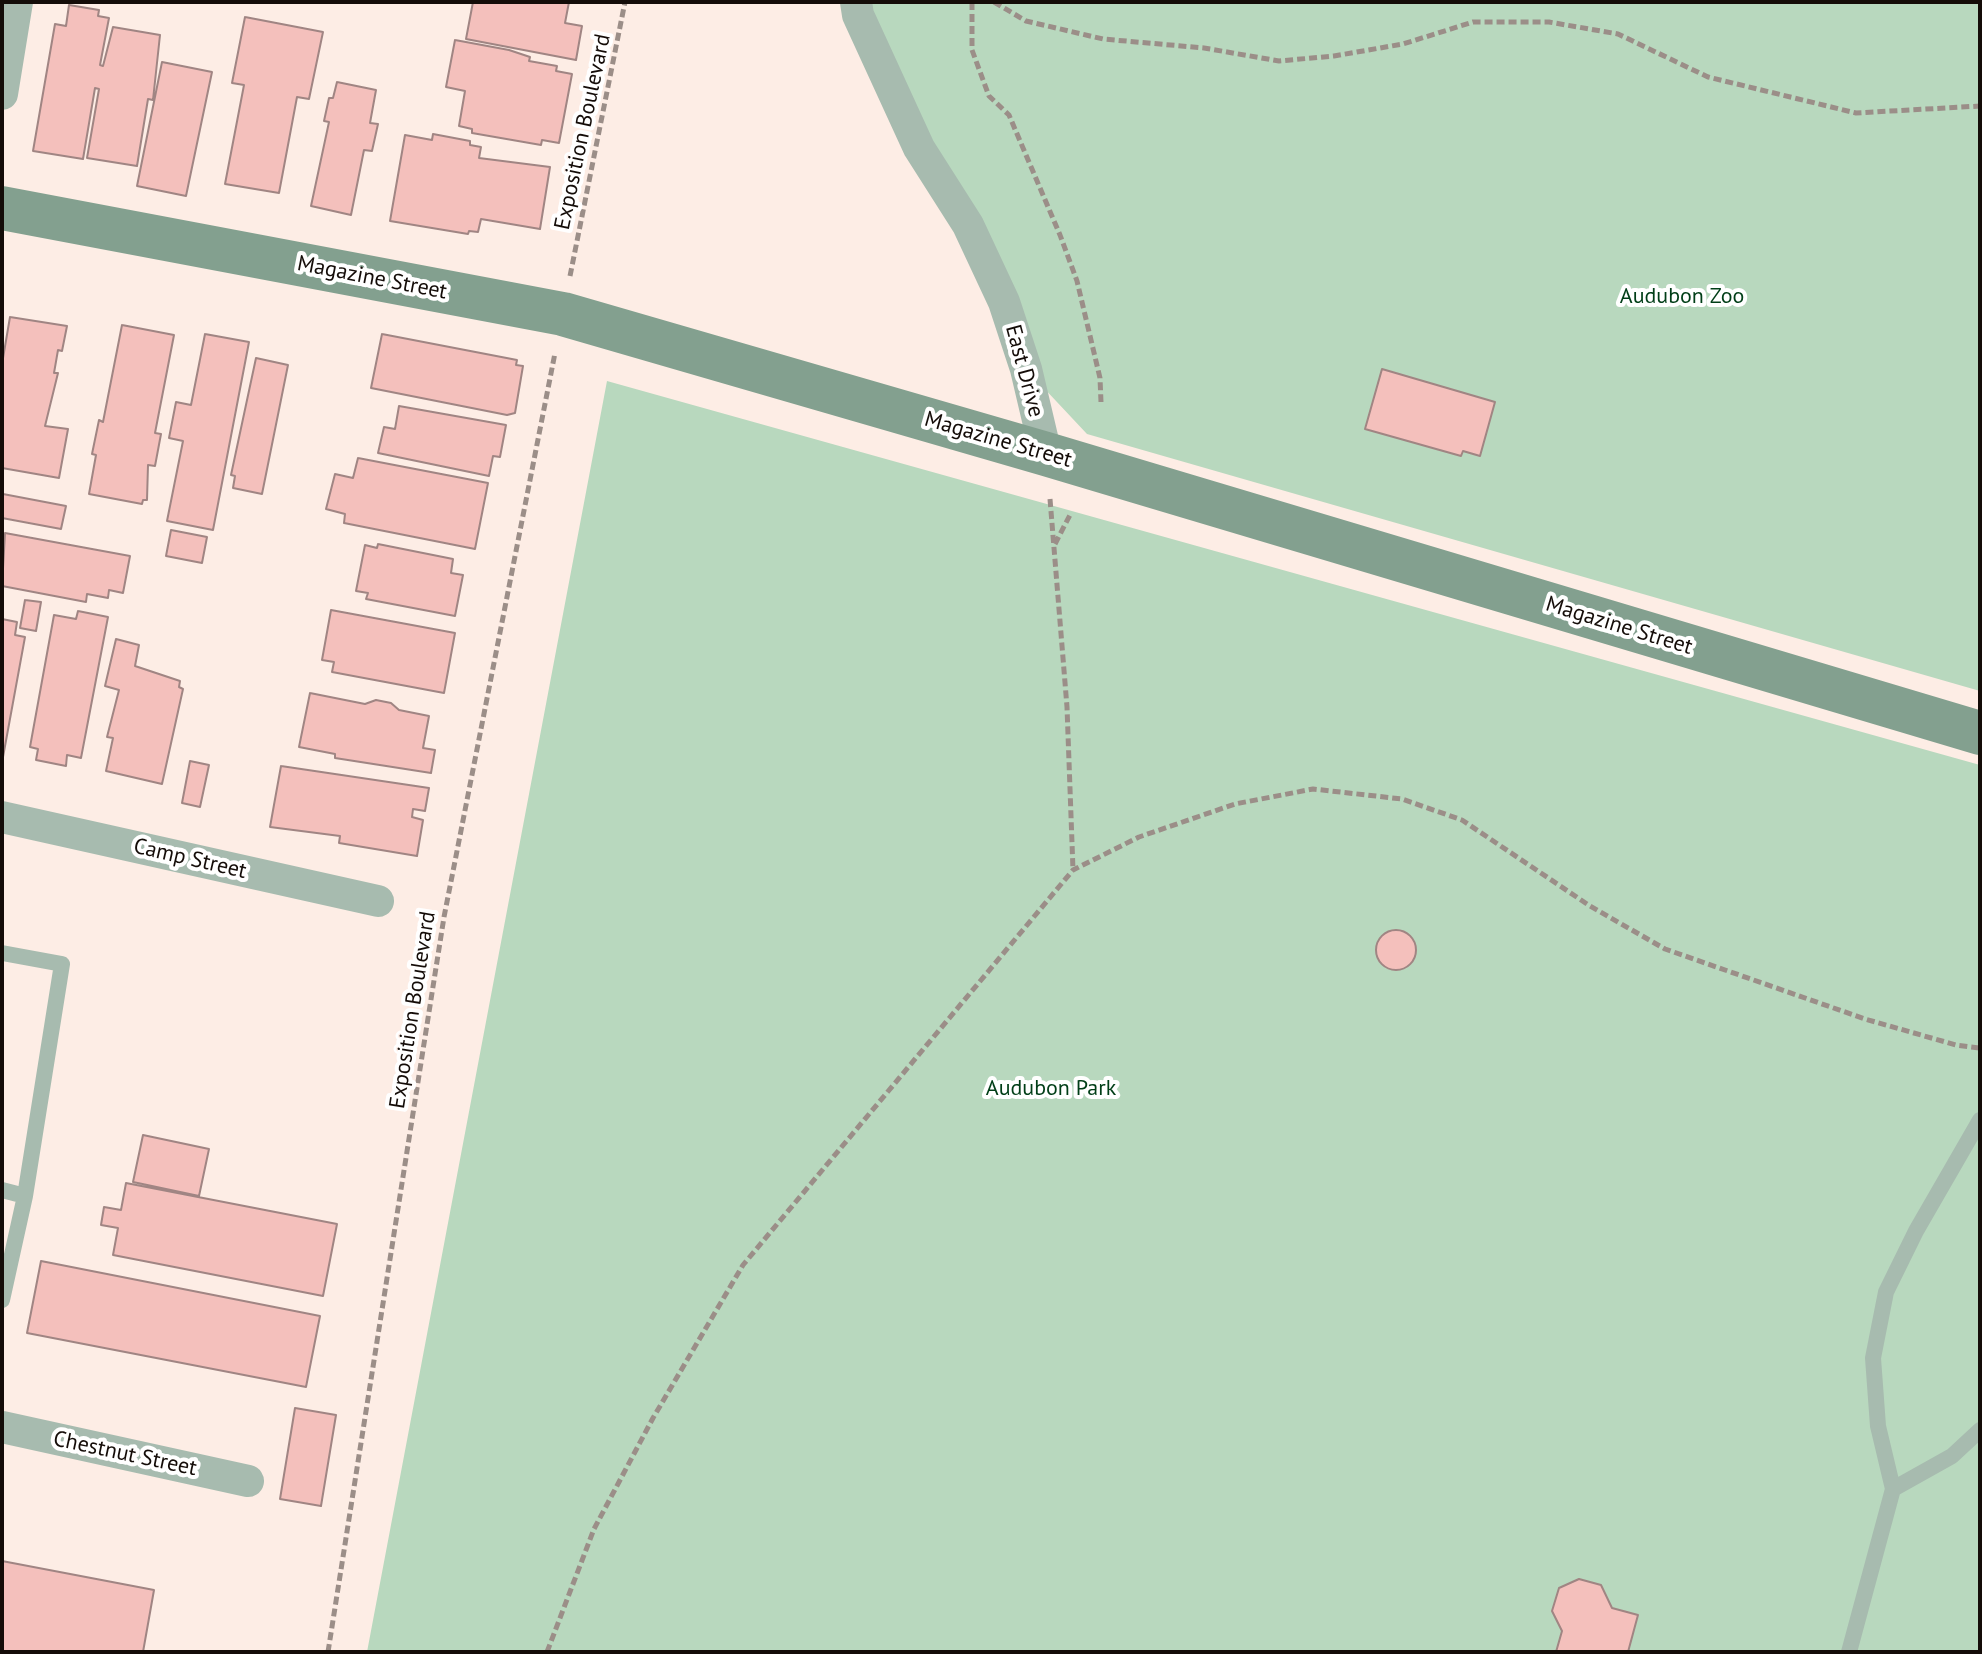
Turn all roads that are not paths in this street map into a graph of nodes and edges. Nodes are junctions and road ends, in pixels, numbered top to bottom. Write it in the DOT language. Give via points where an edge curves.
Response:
graph roads {
  1 [pos="17,2"];
  2 [pos="856,2"];
  3 [pos="2,94"];
  4 [pos="2,208"];
  5 [pos="1046,454"];
  6 [pos="1980,733"];
  7 [pos="2,817"];
  8 [pos="378,901"];
  9 [pos="2,953"];
  10 [pos="1980,1120"];
  11 [pos="2,1190"];
  12 [pos="25,1196"];
  13 [pos="2,1300"];
  14 [pos="2,1427"];
  15 [pos="1980,1430"];
  16 [pos="248,1481"];
  17 [pos="1893,1489"];
  18 [pos="1849,1652"];
  1 -- 3 [label="street"];
  2 -- 5 [label="street, East Drive" via="919,148 968,225 1004,302"];
  4 -- 5 [label="street, Magazine Street" via="563,314"];
  5 -- 6 [label="street, Magazine Street"];
  7 -- 8 [label="street, Camp Street"];
  9 -- 12 [label="lane" via="62,964"];
  10 -- 17 [label="lane" via="1886,1292 1873,1358 1878,1426"];
  11 -- 12 [label="lane"];
  12 -- 13 [label="lane"];
  14 -- 16 [label="street, Chestnut Street"];
  15 -- 17 [label="lane" via="1952,1456"];
  17 -- 18 [label="lane"];
}
